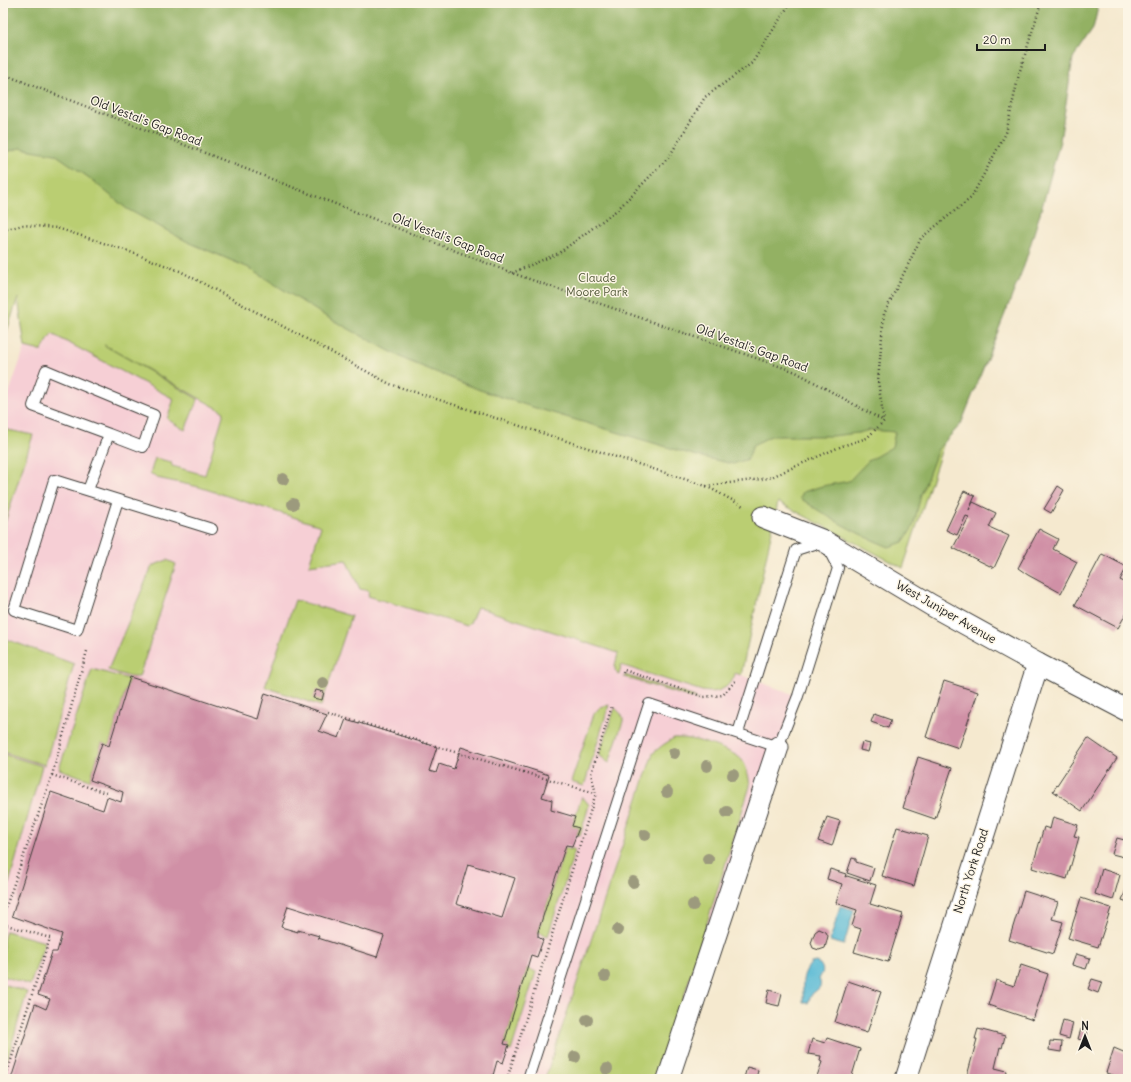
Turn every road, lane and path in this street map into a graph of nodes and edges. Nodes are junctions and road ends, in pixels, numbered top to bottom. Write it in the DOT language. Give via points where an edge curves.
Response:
graph roads {
  1 [pos="793,3"];
  2 [pos="1041,3"];
  3 [pos="3,74"];
  4 [pos="3,230"];
  5 [pos="512,273"];
  6 [pos="884,421"];
  7 [pos="109,434"];
  8 [pos="706,486"];
  9 [pos="88,490"];
  10 [pos="118,500"];
  11 [pos="763,517"];
  12 [pos="212,529"];
  13 [pos="824,541"];
  14 [pos="87,651"];
  15 [pos="1038,664"];
  16 [pos="623,674"];
  17 [pos="737,679"];
  18 [pos="612,706"];
  19 [pos="1128,711"];
  20 [pos="328,712"];
  21 [pos="738,733"];
  22 [pos="778,747"];
  23 [pos="52,774"];
  24 [pos="106,793"];
  25 [pos="596,793"];
  26 [pos="3,915"];
  27 [pos="3,924"];
  28 [pos="5,1079"];
  29 [pos="507,1079"];
  30 [pos="528,1079"];
  31 [pos="668,1079"];
  32 [pos="906,1079"];
  1 -- 5 [label="path" via="788,5 752,63 705,97 669,157 617,210 559,253"];
  2 -- 6 [label="path" via="1019,74 1006,134 971,198 921,238 884,314 878,382"];
  3 -- 5 [label="path, Old Vestal's Gap Road"];
  4 -- 8 [label="path" via="23,225 57,228 125,250 180,271 390,384"];
  5 -- 6 [label="path, Old Vestal's Gap Road" via="796,372"];
  6 -- 8 [label="path" via="866,438 769,478"];
  7 -- 7 [label="lane" via="33,406 46,370 154,415 143,447"];
  7 -- 9 [label="lane"];
  8 -- 11 [label="path"];
  9 -- 10 [label="lane"];
  9 -- 10 [label="lane" via="54,480 14,610 77,630"];
  10 -- 12 [label="lane"];
  11 -- 13 [label="street, West Juniper Avenue"];
  13 -- 15 [label="street, West Juniper Avenue" via="931,605"];
  13 -- 21 [label="lane" via="796,550"];
  13 -- 22 [label="lane" via="838,568 798,696"];
  14 -- 23 [label="path"];
  15 -- 19 [label="street, West Juniper Avenue"];
  15 -- 32 [label="street, North York Road"];
  16 -- 17 [label="path" via="624,670 704,697 723,695"];
  18 -- 25 [label="path" via="591,774"];
  20 -- 25 [label="path"];
  21 -- 22 [label="lane"];
  21 -- 30 [label="lane" via="649,704"];
  22 -- 31 [label="street"];
  23 -- 24 [label="path"];
  23 -- 26 [label="path"];
  25 -- 29 [label="path"];
  27 -- 28 [label="path" via="50,938"];
}
